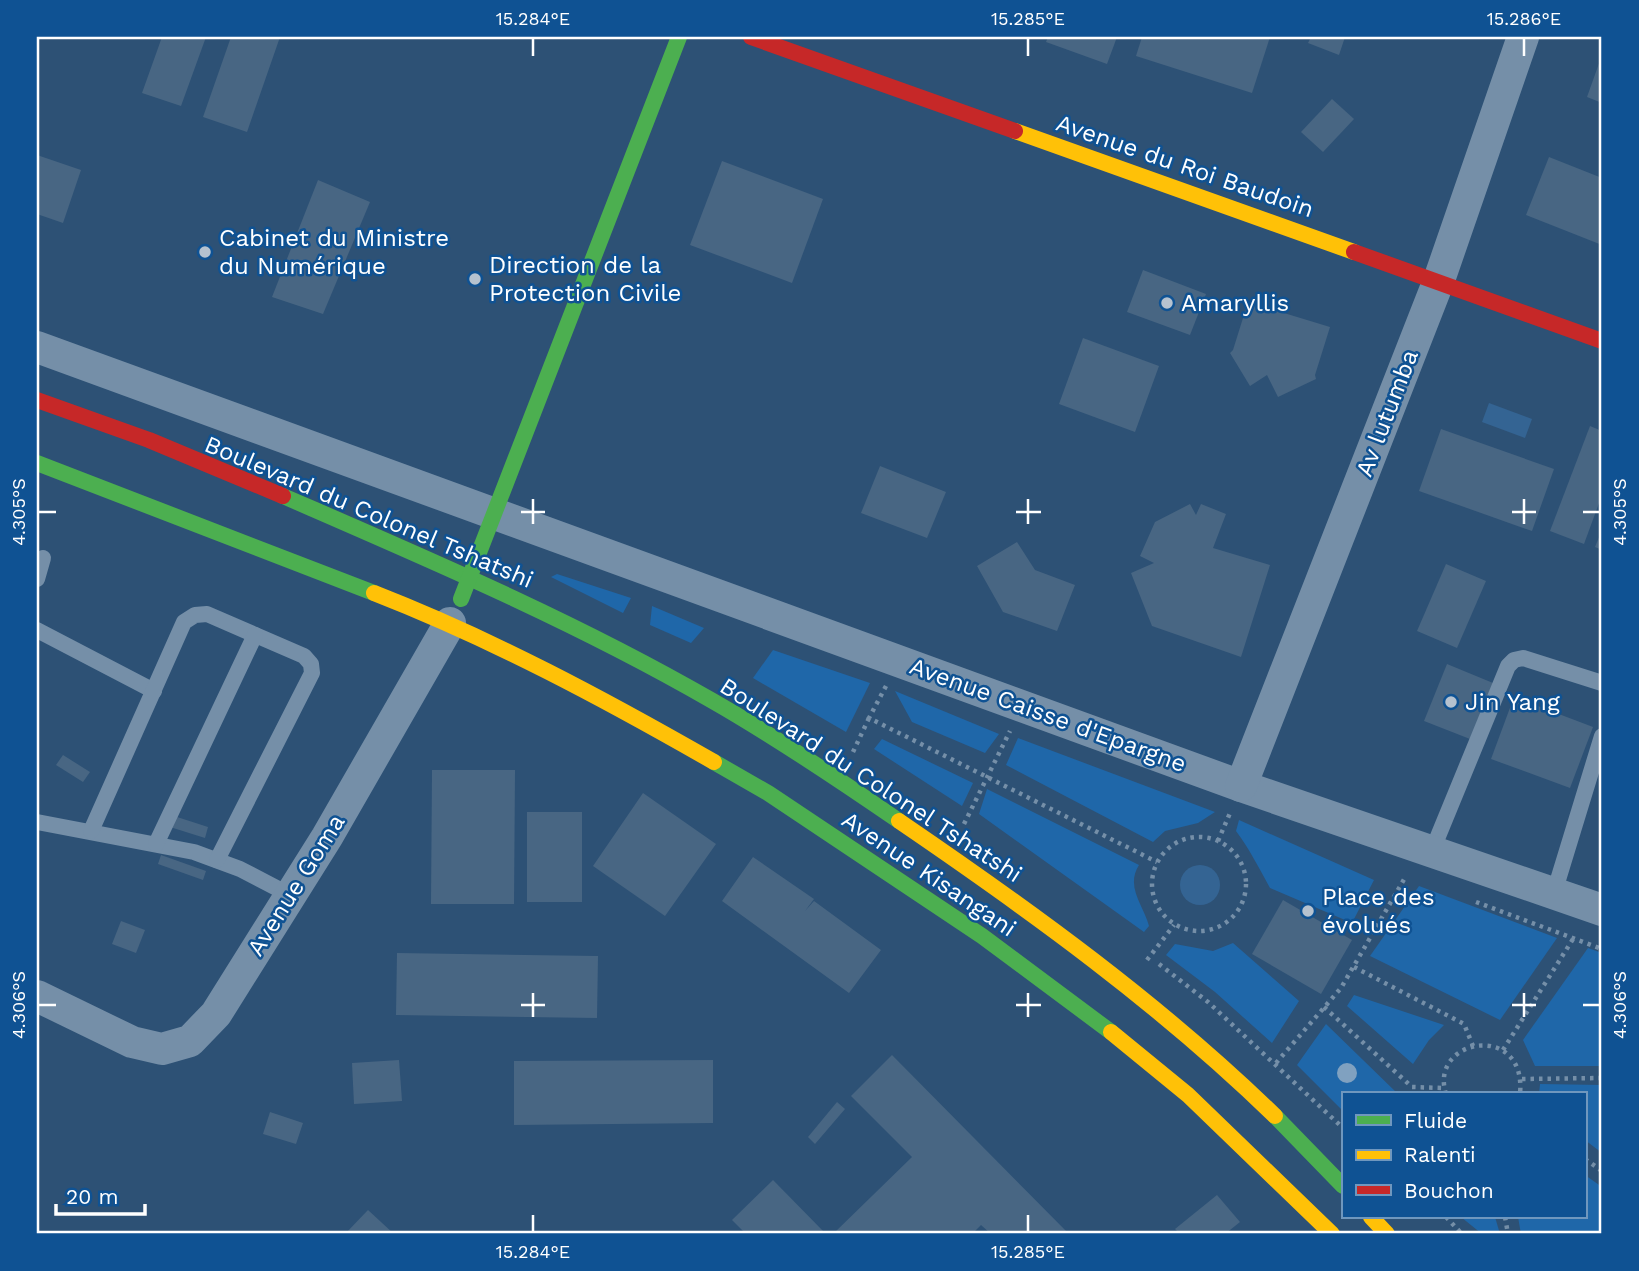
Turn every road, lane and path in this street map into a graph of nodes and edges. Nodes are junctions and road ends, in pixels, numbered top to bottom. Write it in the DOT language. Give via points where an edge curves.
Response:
graph roads {
  1 [pos="678,37"];
  2 [pos="751,37"];
  3 [pos="1523,37"];
  4 [pos="1438,280"];
  5 [pos="1602,341"];
  6 [pos="37,347"];
  7 [pos="37,400"];
  8 [pos="37,463"];
  9 [pos="496,513"];
  10 [pos="43,558"];
  11 [pos="472,577"];
  12 [pos="37,579"];
  13 [pos="450,623"];
  14 [pos="37,630"];
  15 [pos="255,635"];
  16 [pos="888,681"];
  17 [pos="1602,683"];
  18 [pos="154,691"];
  19 [pos="998,726"];
  20 [pos="1011,731"];
  21 [pos="1024,735"];
  22 [pos="1602,736"];
  23 [pos="987,777"];
  24 [pos="1242,801"];
  25 [pos="1218,806"];
  26 [pos="37,822"];
  27 [pos="962,827"];
  28 [pos="91,831"];
  29 [pos="156,844"];
  30 [pos="1432,852"];
  31 [pos="217,860"];
  32 [pos="1157,862"];
  33 [pos="1418,880"];
  34 [pos="1555,893"];
  35 [pos="290,895"];
  36 [pos="1470,900"];
  37 [pos="1602,910"];
  38 [pos="1174,925"];
  39 [pos="1573,939"];
  40 [pos="1602,949"];
  41 [pos="1149,957"];
  42 [pos="1354,967"];
  43 [pos="1128,985"];
  44 [pos="37,996"];
  45 [pos="1324,1007"];
  46 [pos="1473,1046"];
  47 [pos="1503,1051"];
  48 [pos="1276,1063"];
  49 [pos="1602,1078"];
  50 [pos="1522,1079"];
  51 [pos="1444,1088"];
  52 [pos="1445,1092"];
  53 [pos="1520,1092"];
  54 [pos="1342,1127"];
  55 [pos="1586,1160"];
  56 [pos="1602,1171"];
  57 [pos="1342,1185"];
  58 [pos="1372,1218"];
  59 [pos="1447,1218"];
  60 [pos="1332,1234"];
  61 [pos="1387,1234"];
  62 [pos="1462,1234"];
  1 -- 9 [label="street, Avenue Goma"];
  2 -- 4 [label="street, Avenue du Roi Baudoin"];
  3 -- 4 [label="street, Av lutumba"];
  4 -- 5 [label="street, Avenue du Roi Baudoin"];
  4 -- 24 [label="street, Av lutumba"];
  6 -- 9 [label="street, Avenue Caisse d'Epargne"];
  7 -- 11 [label="street, Boulevard du Colonel Tshatshi" via="261,486"];
  8 -- 13 [label="street"];
  9 -- 11 [label="street, Avenue Goma"];
  9 -- 24 [label="street, Avenue Caisse d'Epargne"];
  10 -- 12 [label="lane"];
  11 -- 13 [label="street, Avenue Goma"];
  11 -- 43 [label="street, Boulevard du Colonel Tshatshi" via="760,729 1047,922"];
  13 -- 35 [label="street, Avenue Goma"];
  13 -- 60 [label="street, Avenue Kisangani" via="625,711 768,793 982,936 1075,1003 1188,1095"];
  14 -- 18 [label="lane"];
  15 -- 18 [label="lane" via="207,614 195,615 184,622"];
  15 -- 29 [label="lane"];
  15 -- 31 [label="lane" via="304,656 312,673"];
  16 -- 23 [label="path" via="869,718"];
  17 -- 30 [label="lane" via="1523,658 1514,660"];
  18 -- 28 [label="lane"];
  19 -- 20 [label="path"];
  20 -- 21 [label="path"];
  20 -- 23 [label="path"];
  22 -- 34 [label="lane"];
  23 -- 27 [label="path"];
  23 -- 32 [label="path"];
  24 -- 25 [label="path"];
  24 -- 30 [label="street, Avenue Caisse d'Epargne"];
  26 -- 28 [label="lane"];
  28 -- 29 [label="lane"];
  29 -- 31 [label="lane"];
  30 -- 34 [label="street, Avenue Caisse d'Epargne"];
  31 -- 35 [label="lane"];
  32 -- 38 [label="path" via="1152,893 1156,906"];
  32 -- 38 [label="path" via="1180,840 1206,837 1230,848 1244,868 1247,881 1241,906 1224,925 1199,931"];
  33 -- 42 [label="path" via="1405,875"];
  34 -- 37 [label="street, Avenue Caisse d'Epargne"];
  35 -- 44 [label="street, Avenue Goma" via="216,1014 190,1041 162,1049 132,1042"];
  36 -- 39 [label="path"];
  38 -- 41 [label="path"];
  39 -- 40 [label="path"];
  39 -- 47 [label="path"];
  41 -- 43 [label="path"];
  41 -- 48 [label="path"];
  42 -- 45 [label="path"];
  42 -- 46 [label="path" via="1464,1024"];
  43 -- 57 [label="street, Boulevard du Colonel Tshatshi" via="1283,1120"];
  45 -- 48 [label="path"];
  45 -- 51 [label="path" via="1412,1087"];
  46 -- 47 [label="path"];
  46 -- 51 [label="path" via="1452,1059 1444,1073"];
  47 -- 50 [label="path" via="1517,1065"];
  48 -- 54 [label="path"];
  49 -- 50 [label="path"];
  50 -- 53 [label="path"];
  51 -- 52 [label="path"];
  55 -- 56 [label="path"];
  58 -- 61 [label="street"];
  59 -- 62 [label="path"];
}
